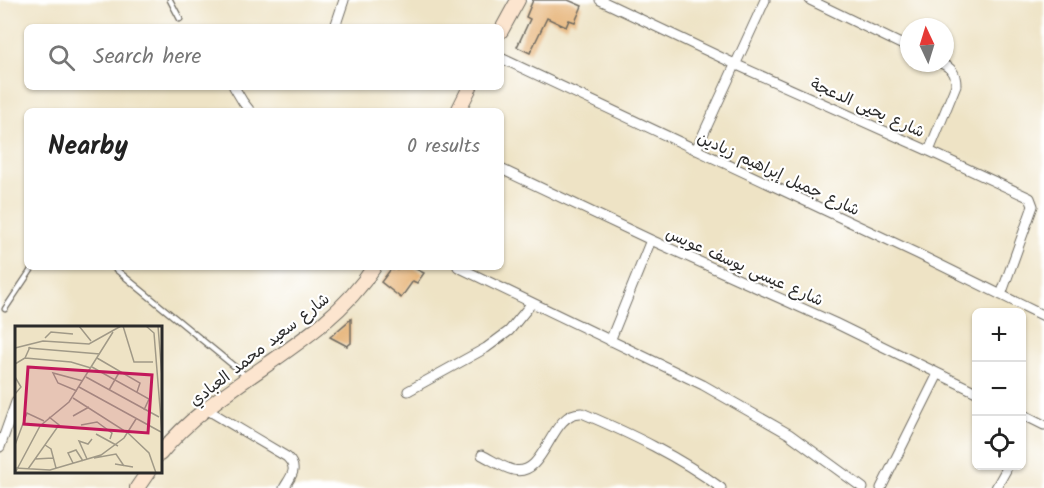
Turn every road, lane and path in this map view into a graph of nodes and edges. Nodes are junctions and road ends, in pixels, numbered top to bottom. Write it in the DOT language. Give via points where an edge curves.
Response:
graph roads {
  1 [pos="170,0"];
  2 [pos="344,0"];
  3 [pos="518,0"];
  4 [pos="600,0"];
  5 [pos="765,0"];
  6 [pos="810,0"];
  7 [pos="180,19"];
  8 [pos="336,24"];
  9 [pos="504,26"];
  10 [pos="900,44"];
  11 [pos="504,59"];
  12 [pos="737,65"];
  13 [pos="953,72"];
  14 [pos="236,90"];
  15 [pos="467,90"];
  16 [pos="248,108"];
  17 [pos="459,108"];
  18 [pos="696,150"];
  19 [pos="929,150"];
  20 [pos="504,170"];
  21 [pos="651,240"];
  22 [pos="31,270"];
  23 [pos="117,270"];
  24 [pos="372,270"];
  25 [pos="464,270"];
  26 [pos="1001,295"];
  27 [pos="532,303"];
  28 [pos="5,309"];
  29 [pos="1044,316"];
  30 [pos="610,341"];
  31 [pos="938,374"];
  32 [pos="248,378"];
  33 [pos="972,390"];
  34 [pos="408,391"];
  35 [pos="15,405"];
  36 [pos="206,409"];
  37 [pos="1026,416"];
  38 [pos="1044,425"];
  39 [pos="0,447"];
  40 [pos="162,448"];
  41 [pos="482,455"];
  42 [pos="1006,470"];
  43 [pos="147,473"];
  44 [pos="137,488"];
  45 [pos="284,488"];
  46 [pos="721,488"];
  47 [pos="863,488"];
  48 [pos="882,488"];
  49 [pos="996,488"];
  1 -- 7 [label="lane"];
  2 -- 8 [label="street"];
  3 -- 9 [label="street"];
  4 -- 12 [label="street, شارع يحيى الدعجة"];
  5 -- 12 [label="street"];
  6 -- 10 [label="street"];
  11 -- 18 [label="street, شارع جميل إبراهيم زيادين"];
  12 -- 18 [label="street"];
  12 -- 19 [label="street, شارع يحيى الدعجة"];
  13 -- 19 [label="street" via="956,85"];
  14 -- 16 [label="street"];
  15 -- 17 [label="street"];
  18 -- 26 [label="street, شارع جميل إبراهيم زيادين"];
  19 -- 26 [label="street, شارع يحيى الدعجة" via="1021,194 1034,206"];
  20 -- 21 [label="street, شارع عيسى يوسف عويس"];
  21 -- 30 [label="street"];
  21 -- 31 [label="street, شارع عيسى يوسف عويس"];
  22 -- 28 [label="lane"];
  23 -- 32 [label="lane"];
  24 -- 32 [label="street, شارع سعيد محمد العبادي" via="348,300"];
  25 -- 27 [label="street"];
  26 -- 29 [label="street, شارع جميل إبراهيم زيادين"];
  27 -- 30 [label="street"];
  27 -- 34 [label="street" via="509,331 486,348"];
  30 -- 47 [label="street" via="703,385 789,434"];
  31 -- 33 [label="street, شارع عيسى يوسف عويس"];
  31 -- 48 [label="street"];
  32 -- 36 [label="street, شارع سعيد محمد العبادي"];
  35 -- 39 [label="street"];
  36 -- 40 [label="street, شارع سعيد محمد العبادي"];
  36 -- 45 [label="street" via="292,462 293,471"];
  37 -- 38 [label="street"];
  41 -- 46 [label="street" via="510,469 525,469 536,461 565,419 582,413 656,446"];
  42 -- 49 [label="street"];
  43 -- 44 [label="street"];
}
